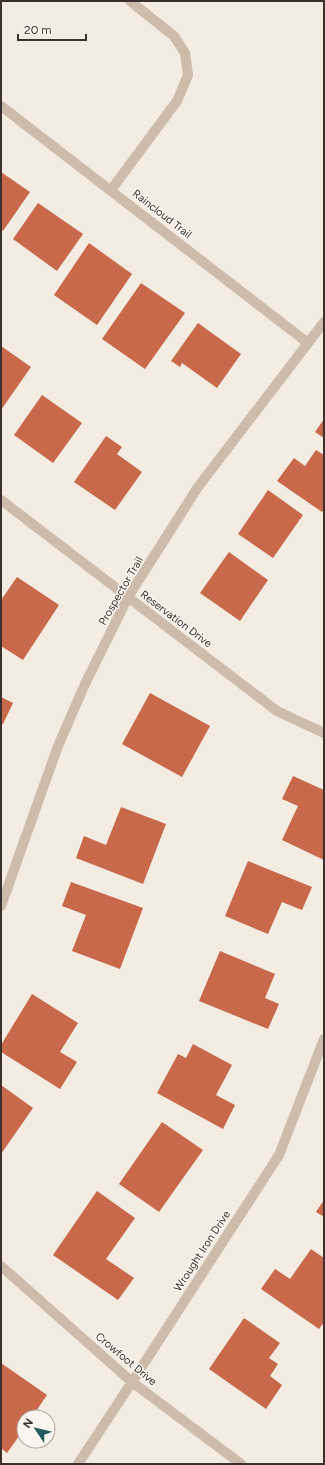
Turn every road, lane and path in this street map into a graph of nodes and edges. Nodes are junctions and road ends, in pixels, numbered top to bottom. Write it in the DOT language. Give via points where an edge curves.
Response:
graph roads {
  1 [pos="130,1"];
  2 [pos="1,106"];
  3 [pos="111,190"];
  4 [pos="324,322"];
  5 [pos="308,343"];
  6 [pos="1,500"];
  7 [pos="128,597"];
  8 [pos="324,733"];
  9 [pos="1,906"];
  10 [pos="324,1039"];
  11 [pos="1,1266"];
  12 [pos="132,1382"];
  13 [pos="78,1464"];
  14 [pos="241,1464"];
  1 -- 3 [label="street" via="174,36 185,53 188,75 177,100"];
  2 -- 3 [label="street, Raincloud Trail"];
  3 -- 5 [label="street, Raincloud Trail"];
  4 -- 5 [label="street, Prospector Trail"];
  5 -- 7 [label="street, Prospector Trail" via="198,487"];
  6 -- 7 [label="street, Reservation Drive"];
  7 -- 8 [label="street, Reservation Drive" via="277,711"];
  7 -- 9 [label="street, Prospector Trail" via="58,746"];
  10 -- 12 [label="street, Wrought Iron Drive" via="279,1155"];
  11 -- 12 [label="street, Crowfoot Drive"];
  12 -- 13 [label="street, Wrought Iron Drive"];
  12 -- 14 [label="street, Crowfoot Drive"];
}
